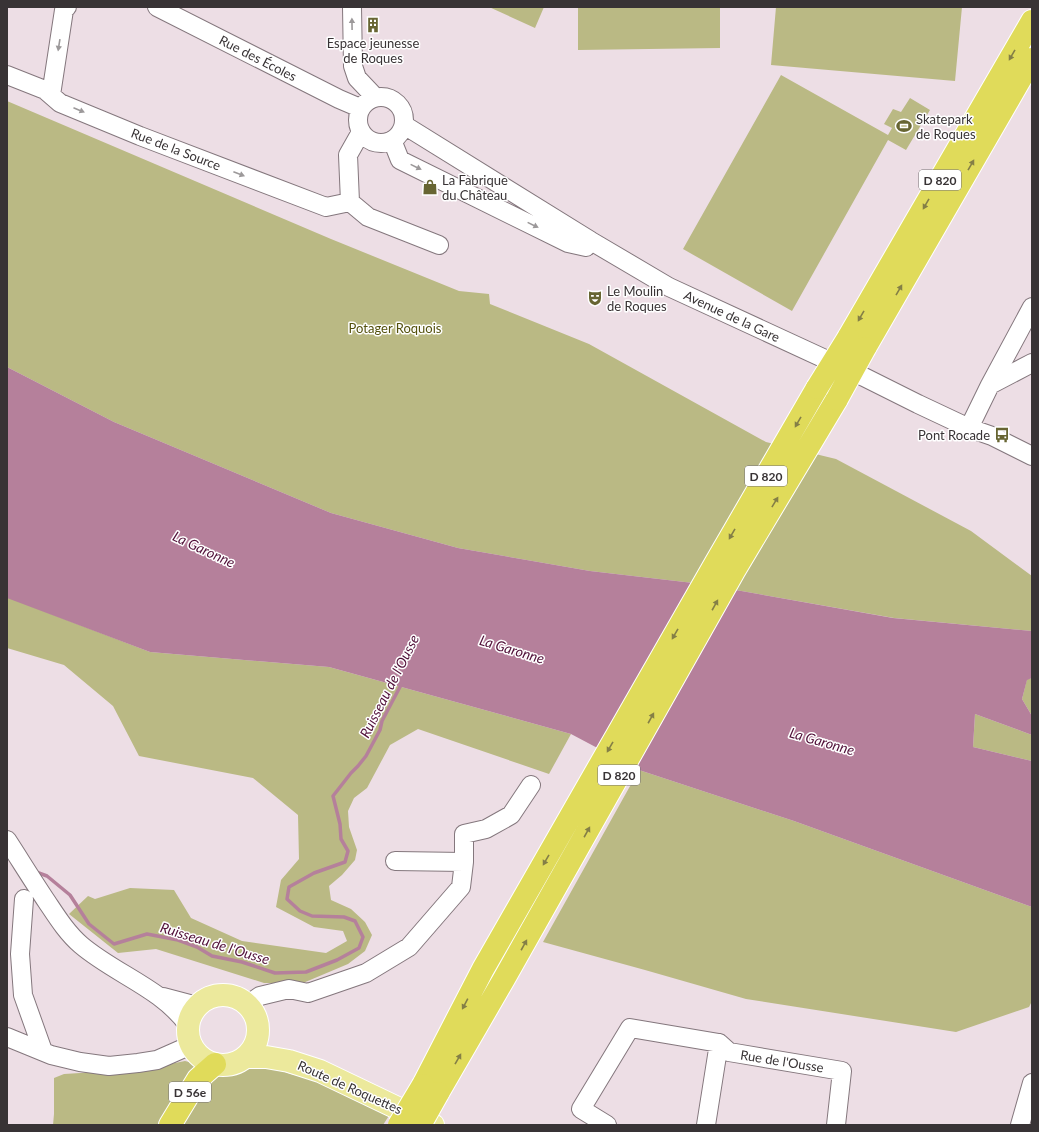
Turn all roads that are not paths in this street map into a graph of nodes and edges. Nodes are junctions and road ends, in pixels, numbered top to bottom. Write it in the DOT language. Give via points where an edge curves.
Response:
graph roads {
  1 [pos="66,7"];
  2 [pos="156,7"];
  3 [pos="352,7"];
  4 [pos="1032,21"];
  5 [pos="1032,59"];
  6 [pos="7,75"];
  7 [pos="51,95"];
  8 [pos="375,97"];
  9 [pos="360,108"];
  10 [pos="404,125"];
  11 [pos="361,132"];
  12 [pos="392,140"];
  13 [pos="350,202"];
  14 [pos="591,241"];
  15 [pos="439,245"];
  16 [pos="1032,307"];
  17 [pos="1027,330"];
  18 [pos="856,343"];
  19 [pos="1032,363"];
  20 [pos="990,385"];
  21 [pos="969,428"];
  22 [pos="1032,456"];
  23 [pos="724,568"];
  24 [pos="531,784"];
  25 [pos="7,840"];
  26 [pos="395,862"];
  27 [pos="464,862"];
  28 [pos="24,899"];
  29 [pos="247,1005"];
  30 [pos="192,1025"];
  31 [pos="7,1037"];
  32 [pos="257,1038"];
  33 [pos="719,1043"];
  34 [pos="43,1051"];
  35 [pos="246,1057"];
  36 [pos="289,1060"];
  37 [pos="215,1064"];
  38 [pos="1032,1083"];
  39 [pos="430,1089"];
  40 [pos="170,1125"];
  41 [pos="399,1125"];
  42 [pos="420,1125"];
  43 [pos="433,1125"];
  44 [pos="607,1125"];
  45 [pos="706,1125"];
  46 [pos="836,1125"];
  47 [pos="1020,1125"];
  1 -- 7 [label="street, one-way"];
  2 -- 9 [label="street, Rue des Écoles"];
  8 -- 3 [label="street, one-way" via="357,78 353,66"];
  4 -- 18 [label="highway, D 820, one-way"];
  18 -- 5 [label="highway, D 820, one-way"];
  6 -- 7 [label="street, Rue de la Source" via="45,90"];
  7 -- 13 [label="street, Rue de la Source, one-way" via="60,102 140,136 326,207"];
  8 -- 9 [label="street"];
  8 -- 10 [label="street" via="388,97 400,106"];
  9 -- 11 [label="street" via="357,117"];
  10 -- 12 [label="street" via="401,132"];
  10 -- 14 [label="street, Avenue de la Gare"];
  11 -- 12 [label="street" via="376,142"];
  11 -- 13 [label="street" via="348,154"];
  12 -- 14 [label="street, one-way" via="400,160 568,243 586,246"];
  13 -- 15 [label="street" via="368,217"];
  14 -- 21 [label="street, Avenue de la Gare" via="670,287"];
  16 -- 17 [label="street"];
  17 -- 20 [label="street"];
  18 -- 23 [label="highway, D 820, one-way, bridge" via="818,388"];
  23 -- 18 [label="highway, D 820, one-way, bridge" via="838,399"];
  19 -- 20 [label="street"];
  20 -- 21 [label="street"];
  21 -- 22 [label="street, Avenue de la Gare" via="992,436"];
  39 -- 23 [label="highway, D 820, one-way" via="504,979"];
  23 -- 39 [label="highway, D 820, one-way" via="483,969"];
  24 -- 27 [label="street" via="511,815 486,829 464,834"];
  25 -- 30 [label="street" via="62,924 81,944 103,961 158,995"];
  26 -- 27 [label="street"];
  27 -- 29 [label="street" via="461,887 409,946 366,974 308,993 289,989 260,996"];
  28 -- 34 [label="street" via="20,954 23,995"];
  29 -- 30 [label="main road" via="228,996 206,999"];
  29 -- 32 [label="main road" via="255,1016 258,1026"];
  30 -- 34 [label="street" via="157,1060 109,1066 76,1061"];
  30 -- 37 [label="main road" via="196,1053"];
  31 -- 34 [label="street"];
  32 -- 35 [label="main road"];
  32 -- 36 [label="main road, Route de Roquettes"];
  33 -- 44 [label="street, Rue de l'Ousse" via="630,1028 581,1109"];
  33 -- 45 [label="street"];
  33 -- 46 [label="street, Rue de l'Ousse" via="729,1052 842,1071"];
  35 -- 36 [label="main road, Route de Roquettes"];
  35 -- 37 [label="main road" via="231,1064"];
  36 -- 43 [label="main road, Route de Roquettes" via="320,1071"];
  37 -- 40 [label="highway, D 56e" via="198,1079"];
  38 -- 47 [label="street"];
  39 -- 41 [label="highway, D 820, bridge"];
  39 -- 42 [label="highway, D 820, bridge"];
}
